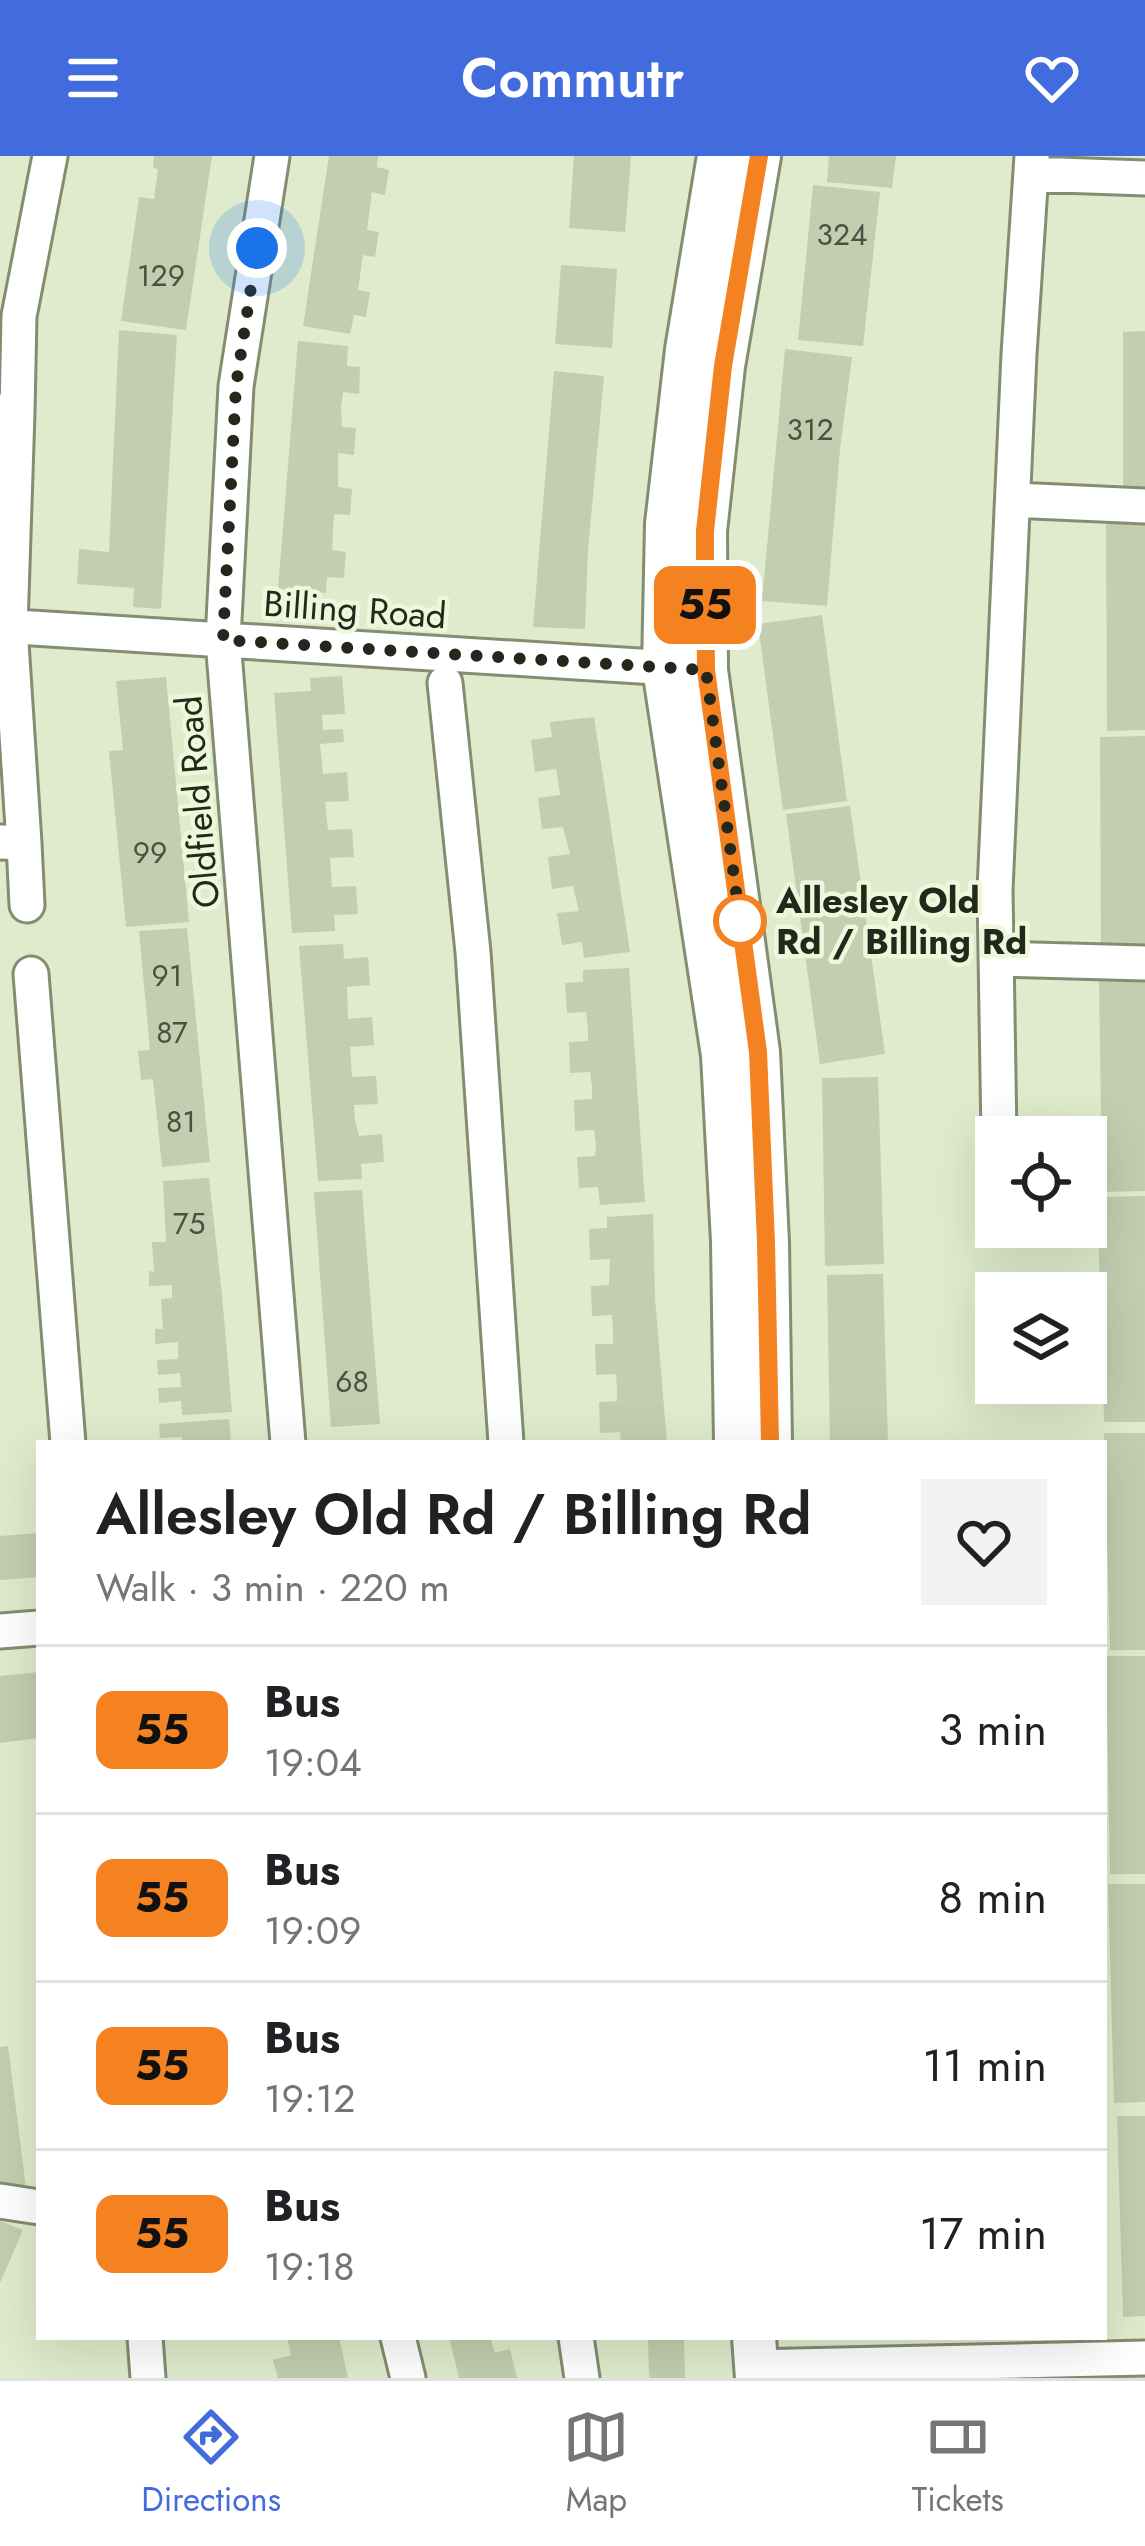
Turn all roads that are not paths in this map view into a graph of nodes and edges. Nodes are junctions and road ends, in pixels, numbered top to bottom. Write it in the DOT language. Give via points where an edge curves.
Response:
graph roads {
  1 [pos="50,156"];
  2 [pos="272,156"];
  3 [pos="719,156"];
  4 [pos="759,156"];
  5 [pos="1032,165"];
  6 [pos="1145,178"];
  7 [pos="8,412"];
  8 [pos="1013,500"];
  9 [pos="1145,506"];
  10 [pos="5,627"];
  11 [pos="223,640"];
  12 [pos="685,669"];
  13 [pos="445,683"];
  14 [pos="12,843"];
  15 [pos="27,905"];
  16 [pos="996,959"];
  17 [pos="1145,963"];
  18 [pos="31,974"];
  19 [pos="999,1116"];
  20 [pos="68,1440"];
  21 [pos="288,1440"];
  22 [pos="506,1440"];
  23 [pos="736,1440"];
  24 [pos="770,1440"];
  25 [pos="36,1628"];
  26 [pos="0,1631"];
  27 [pos="0,2201"];
  28 [pos="36,2207"];
  29 [pos="145,2340"];
  30 [pos="399,2340"];
  31 [pos="577,2340"];
  32 [pos="1145,2358"];
  33 [pos="768,2360"];
  34 [pos="148,2378"];
  35 [pos="408,2378"];
  36 [pos="582,2378"];
  1 -- 7 [label="street"];
  2 -- 11 [label="street, Oldfield Road" via="236,386"];
  3 -- 12 [label="main road" via="667,524"];
  4 -- 12 [label="main road"];
  5 -- 6 [label="street"];
  5 -- 8 [label="street"];
  7 -- 10 [label="street"];
  8 -- 9 [label="street"];
  8 -- 16 [label="street"];
  10 -- 11 [label="street, Billing Road"];
  10 -- 14 [label="street"];
  11 -- 12 [label="street, Billing Road"];
  11 -- 21 [label="street, Oldfield Road"];
  12 -- 23 [label="main road" via="722,1055"];
  12 -- 24 [label="main road" via="758,1052"];
  13 -- 22 [label="street" via="473,952"];
  14 -- 15 [label="street"];
  16 -- 17 [label="street"];
  16 -- 19 [label="street"];
  18 -- 20 [label="street"];
  25 -- 26 [label="street"];
  27 -- 28 [label="street"];
  29 -- 34 [label="street"];
  30 -- 35 [label="street"];
  31 -- 36 [label="street"];
  32 -- 33 [label="street"];
}
